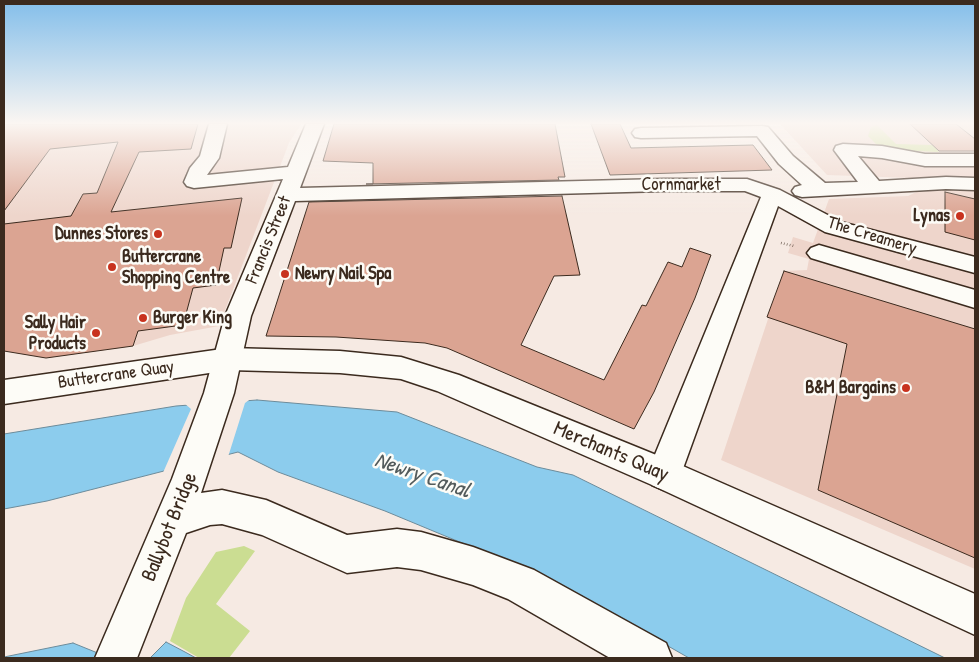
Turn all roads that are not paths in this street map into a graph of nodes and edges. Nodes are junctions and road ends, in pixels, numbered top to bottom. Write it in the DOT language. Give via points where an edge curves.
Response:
graph roads {
  1 [pos="210,155"];
  2 [pos="302,155"];
  3 [pos="782,155"];
  4 [pos="847,155"];
  5 [pos="898,155"];
  6 [pos="975,160"];
  7 [pos="295,172"];
  8 [pos="975,184"];
  9 [pos="873,187"];
  10 [pos="819,189"];
  11 [pos="773,194"];
  12 [pos="287,195"];
  13 [pos="819,253"];
  14 [pos="975,265"];
  15 [pos="975,299"];
  16 [pos="229,359"];
  17 [pos="4,392"];
  18 [pos="219,393"];
  19 [pos="664,474"];
  20 [pos="173,518"];
  21 [pos="975,615"];
  22 [pos="116,658"];
  23 [pos="652,658"];
  1 -- 7 [label="street" via="194,182"];
  2 -- 7 [label="street, Francis Street"];
  3 -- 10 [label="street"];
  4 -- 9 [label="street"];
  5 -- 6 [label="street" via="925,160"];
  7 -- 12 [label="street, Francis Street"];
  8 -- 9 [label="street"];
  9 -- 10 [label="street"];
  10 -- 11 [label="street"];
  11 -- 12 [label="street, Cornmarket" via="747,186 663,185"];
  11 -- 14 [label="street, The Creamery" via="833,227"];
  11 -- 19 [label="street"];
  12 -- 16 [label="street, Francis Street" via="238,316"];
  13 -- 15 [label="street"];
  16 -- 17 [label="street, Buttercrane Quay"];
  16 -- 18 [label="street, Francis Street"];
  16 -- 19 [label="street, Merchants Quay" via="340,362 401,368 448,383"];
  18 -- 20 [label="street, Ballybot Bridge"];
  19 -- 21 [label="street, Merchants Quay"];
  20 -- 22 [label="street, Ballybot Bridge"];
  20 -- 23 [label="street" via="222,507 266,518 347,554 397,548 421,551 473,566 520,584"];
}
